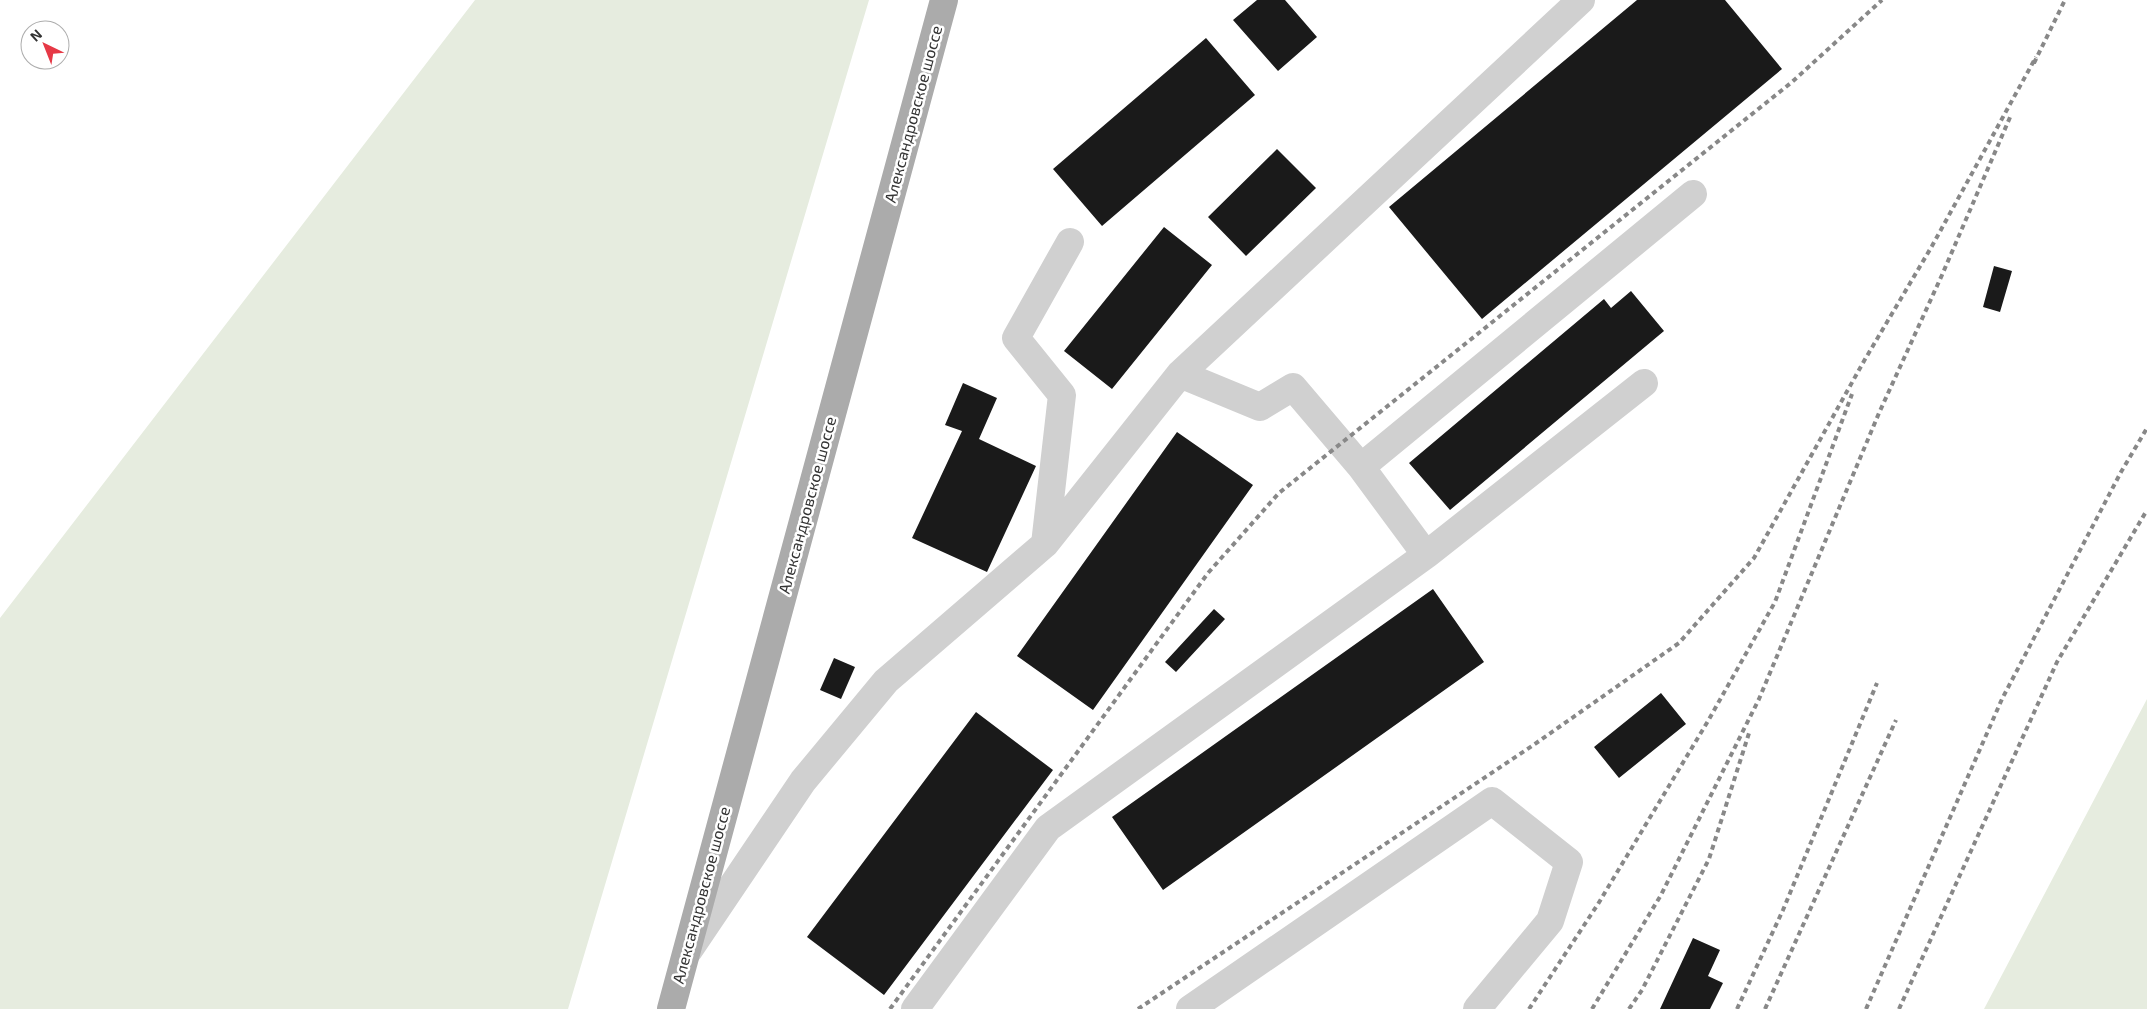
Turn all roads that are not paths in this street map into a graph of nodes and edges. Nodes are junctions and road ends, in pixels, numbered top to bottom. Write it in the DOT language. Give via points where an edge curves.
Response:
graph roads {
  1 [pos="944,0"];
  2 [pos="1581,0"];
  3 [pos="1694,194"];
  4 [pos="1070,242"];
  5 [pos="1180,374"];
  6 [pos="1644,383"];
  7 [pos="1361,467"];
  8 [pos="1045,544"];
  9 [pos="1426,555"];
  10 [pos="685,956"];
  11 [pos="1490,1005"];
  12 [pos="671,1009"];
  13 [pos="915,1009"];
  14 [pos="1190,1009"];
  1 -- 10 [label="main road, Александровское шоссе"];
  2 -- 5 [label="lane"];
  3 -- 7 [label="lane"];
  4 -- 8 [label="lane" via="1016,338 1062,395"];
  5 -- 7 [label="lane" via="1260,407 1293,386"];
  5 -- 8 [label="lane"];
  6 -- 9 [label="lane"];
  7 -- 9 [label="lane"];
  8 -- 10 [label="lane" via="886,681 803,782"];
  9 -- 13 [label="lane" via="1048,828"];
  10 -- 12 [label="main road, Александровское шоссе"];
  11 -- 14 [label="lane" via="1550,922 1569,862 1492,801"];
}
